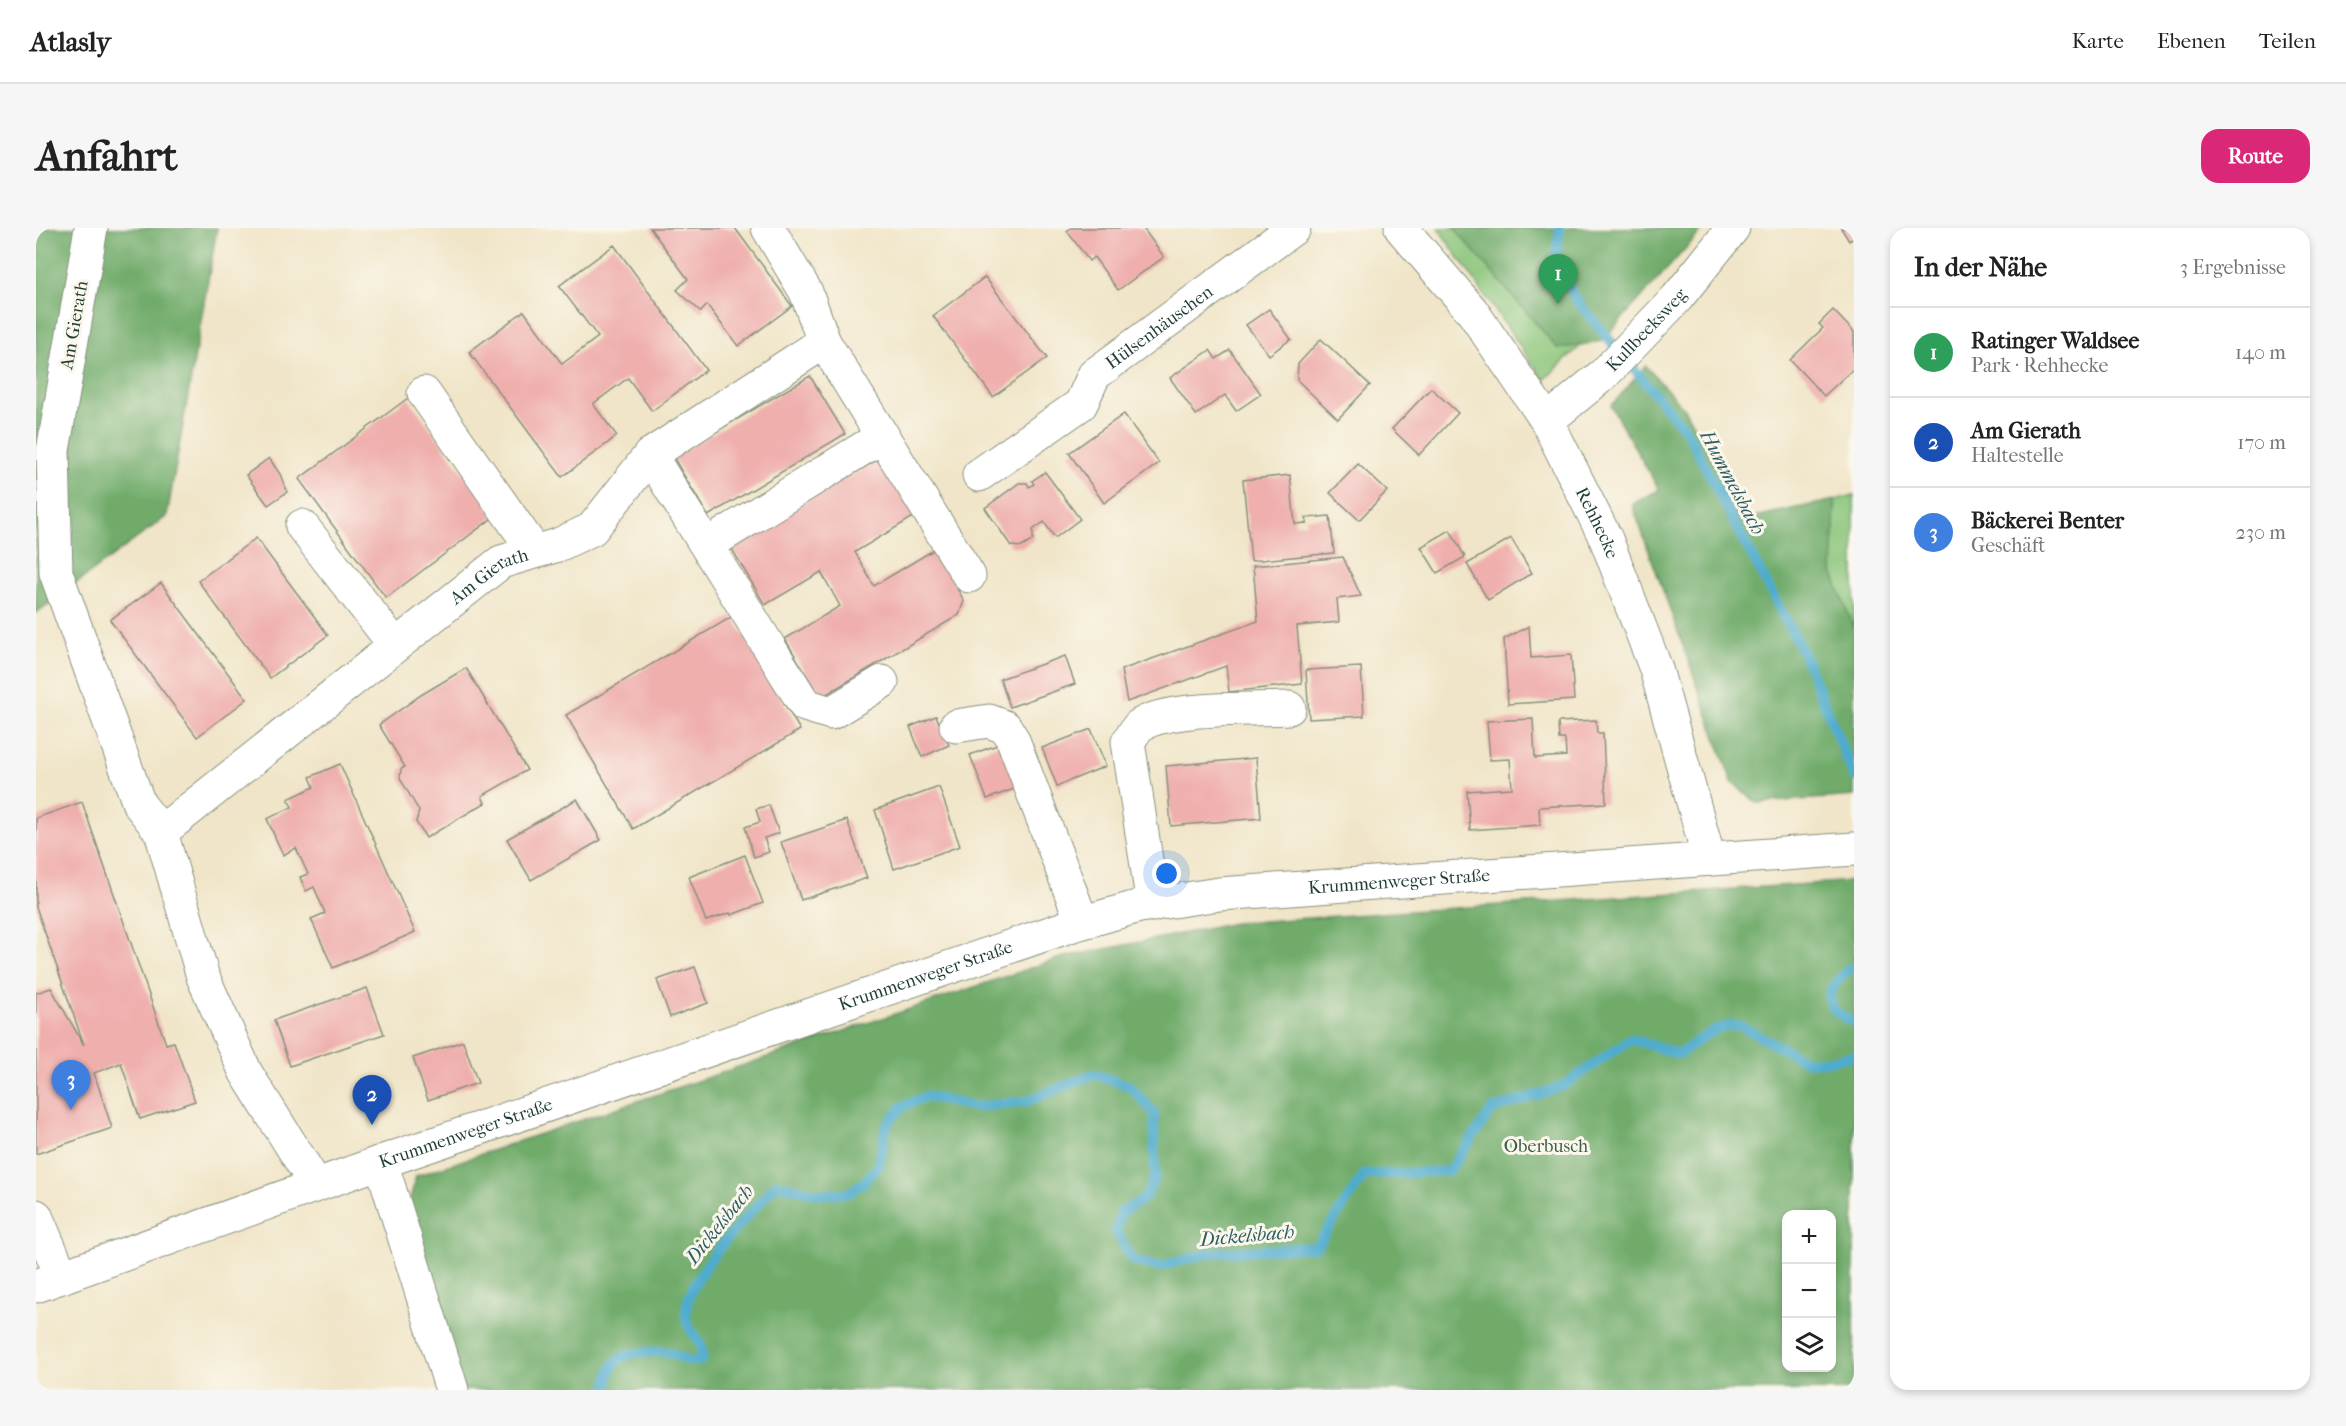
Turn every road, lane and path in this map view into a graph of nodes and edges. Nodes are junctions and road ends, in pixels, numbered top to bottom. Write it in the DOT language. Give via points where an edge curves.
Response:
graph roads {
  1 [pos="91,228"];
  2 [pos="768,228"];
  3 [pos="1294,228"];
  4 [pos="1401,228"];
  5 [pos="1733,228"];
  6 [pos="824,342"];
  7 [pos="424,393"];
  8 [pos="1547,421"];
  9 [pos="883,436"];
  10 [pos="650,455"];
  11 [pos="979,475"];
  12 [pos="302,526"];
  13 [pos="707,545"];
  14 [pos="535,552"];
  15 [pos="969,576"];
  16 [pos="395,645"];
  17 [pos="882,682"];
  18 [pos="1289,708"];
  19 [pos="956,726"];
  20 [pos="161,832"];
  21 [pos="1854,849"];
  22 [pos="1709,859"];
  23 [pos="1153,905"];
  24 [pos="1082,922"];
  25 [pos="381,1162"];
  26 [pos="316,1185"];
  27 [pos="36,1216"];
  28 [pos="49,1282"];
  29 [pos="452,1390"];
  1 -- 20 [label="street, Am Gierath" via="53,451 56,573 138,804"];
  2 -- 6 [label="street" via="806,292"];
  3 -- 11 [label="street, Hülsenhäuschen" via="1094,375 1081,404"];
  4 -- 8 [label="street, Rehhecke" via="1472,311"];
  5 -- 8 [label="street, Kullbeeksweg" via="1677,298 1604,374"];
  6 -- 9 [label="street"];
  6 -- 10 [label="street, Am Gierath"];
  7 -- 14 [label="street"];
  8 -- 22 [label="street, Rehhecke" via="1606,539 1656,669"];
  9 -- 13 [label="street"];
  9 -- 15 [label="street"];
  10 -- 13 [label="street"];
  10 -- 14 [label="street, Am Gierath" via="592,529"];
  12 -- 16 [label="street"];
  13 -- 17 [label="street" via="805,705 831,713"];
  14 -- 16 [label="street, Am Gierath" via="501,562"];
  16 -- 20 [label="street, Am Gierath"];
  18 -- 23 [label="street" via="1188,713 1137,727 1128,742"];
  19 -- 24 [label="street" via="989,721 1005,727"];
  20 -- 26 [label="street, Am Gierath" via="203,977 246,1073"];
  21 -- 22 [label="street, Krummenweger Straße"];
  22 -- 23 [label="street, Krummenweger Straße" via="1219,894"];
  23 -- 24 [label="street, Krummenweger Straße"];
  24 -- 25 [label="street, Krummenweger Straße"];
  25 -- 26 [label="street, Krummenweger Straße"];
  25 -- 29 [label="street"];
  26 -- 28 [label="street, Krummenweger Straße"];
  27 -- 28 [label="street"];
}
